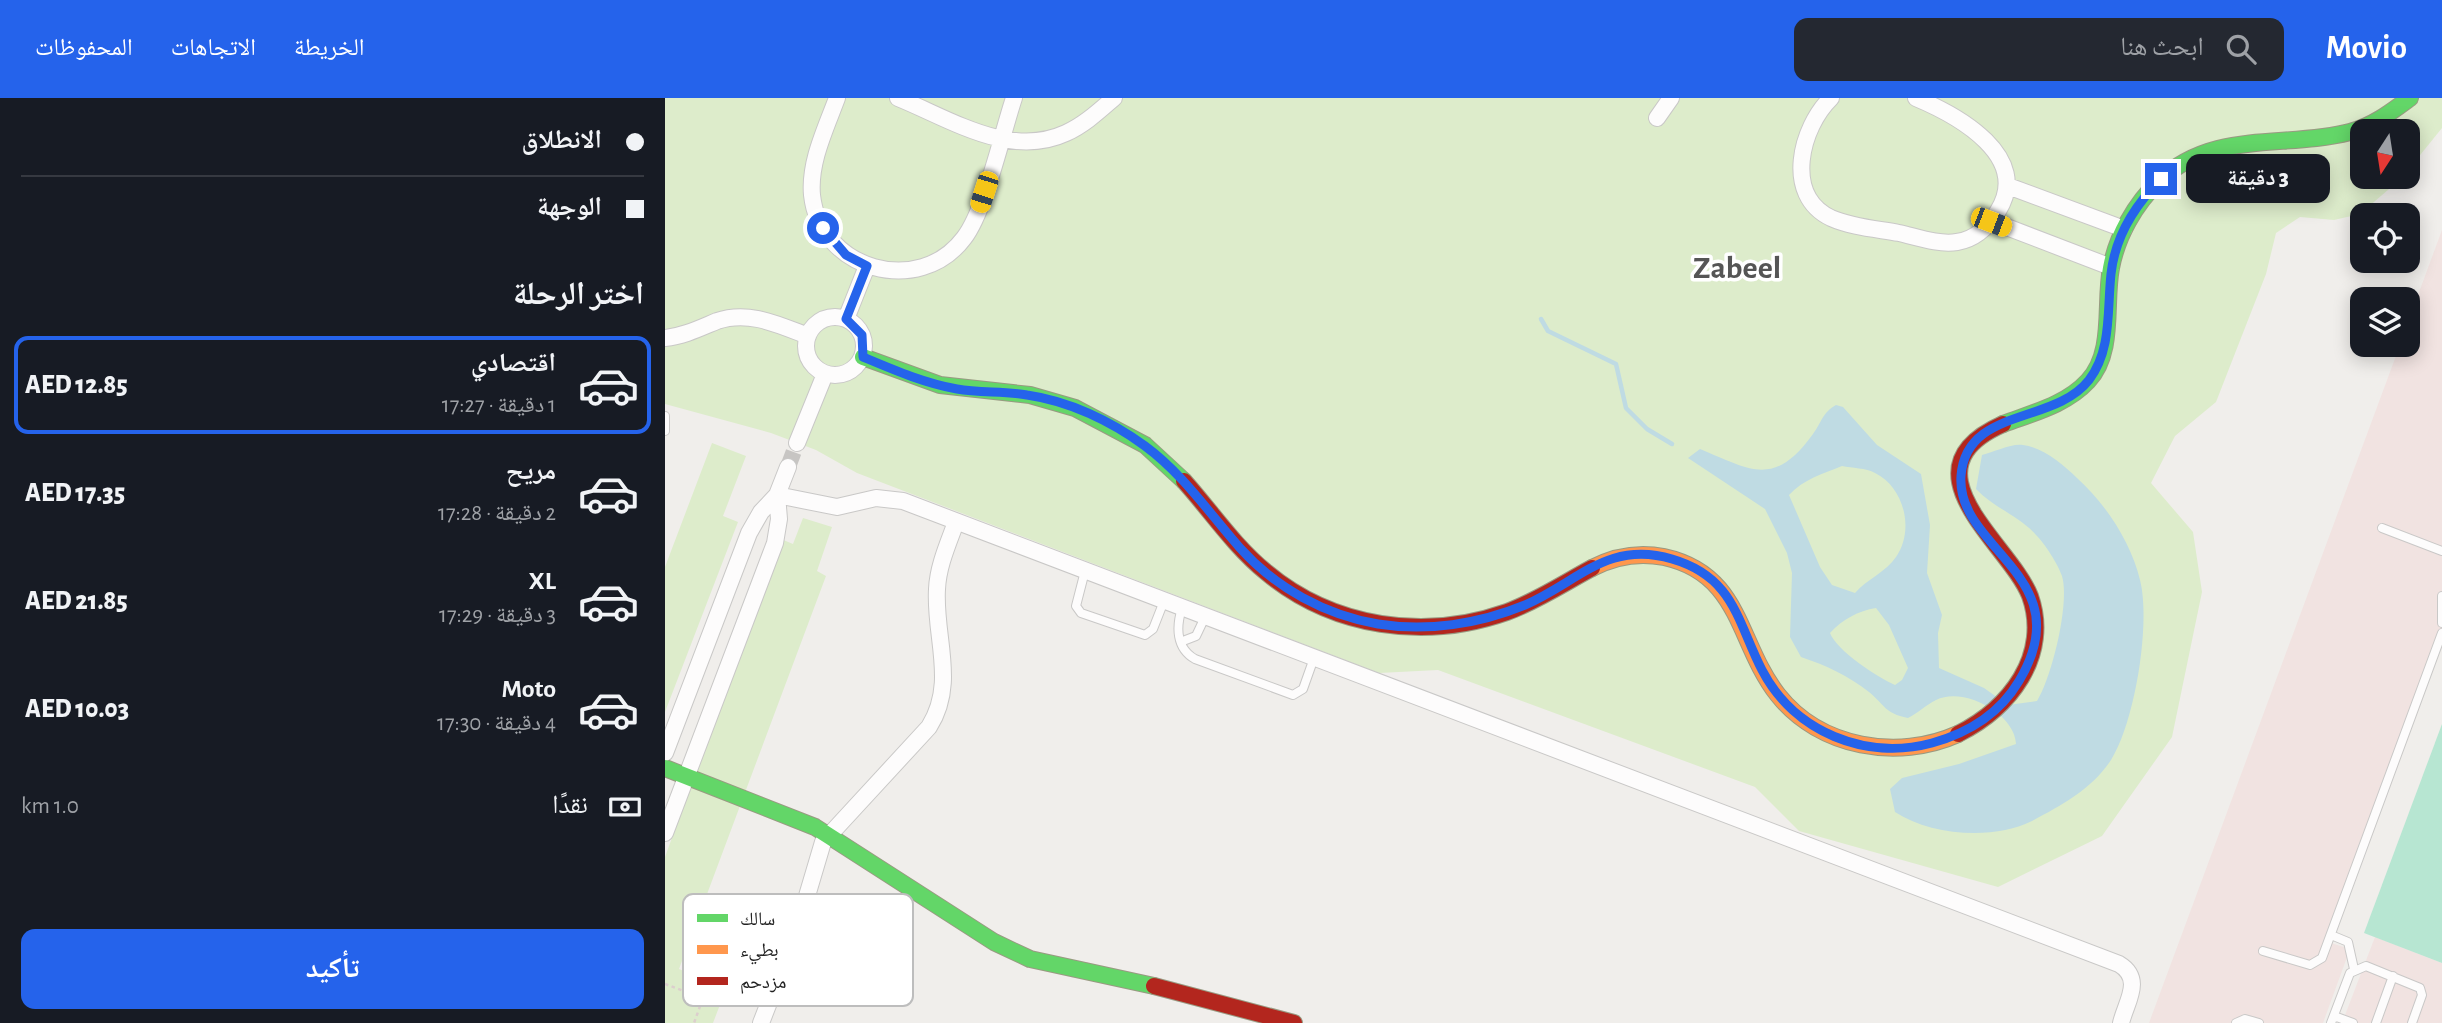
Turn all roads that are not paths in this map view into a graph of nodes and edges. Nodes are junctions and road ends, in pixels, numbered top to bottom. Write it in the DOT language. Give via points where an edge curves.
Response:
graph roads {
  1 [pos="837,98"];
  2 [pos="898,98"];
  3 [pos="1014,98"];
  4 [pos="1114,98"];
  5 [pos="1671,98"];
  6 [pos="1830,98"];
  7 [pos="1916,98"];
  8 [pos="2410,98"];
  9 [pos="1657,118"];
  10 [pos="1000,140"];
  11 [pos="2008,186"];
  12 [pos="1991,222"];
  13 [pos="2124,229"];
  14 [pos="867,266"];
  15 [pos="2111,267"];
  16 [pos="846,319"];
  17 [pos="808,336"];
  18 [pos="665,338"];
  19 [pos="863,357"];
  20 [pos="825,374"];
  21 [pos="665,416"];
  22 [pos="665,431"];
  23 [pos="797,443"];
  24 [pos="788,467"];
  25 [pos="778,495"];
  26 [pos="956,522"];
  27 [pos="2382,528"];
  28 [pos="2442,551"];
  29 [pos="1085,571"];
  30 [pos="2442,596"];
  31 [pos="1164,601"];
  32 [pos="1182,608"];
  33 [pos="1205,617"];
  34 [pos="2442,622"];
  35 [pos="2442,633"];
  36 [pos="1183,641"];
  37 [pos="2440,644"];
  38 [pos="1314,658"];
  39 [pos="665,753"];
  40 [pos="665,768"];
  41 [pos="687,776"];
  42 [pos="665,833"];
  43 [pos="828,834"];
  44 [pos="807,894"];
  45 [pos="2331,935"];
  46 [pos="2263,951"];
  47 [pos="2354,969"];
  48 [pos="2393,976"];
  49 [pos="768,1006"];
  50 [pos="2332,1019"];
  51 [pos="761,1023"];
  52 [pos="1294,1023"];
  53 [pos="2121,1023"];
  54 [pos="2236,1023"];
  55 [pos="2259,1023"];
  56 [pos="2353,1023"];
  57 [pos="2376,1023"];
  58 [pos="2412,1023"];
  1 -- 14 [label="street" via="813,171 814,206 837,247"];
  2 -- 10 [label="street"];
  3 -- 10 [label="street"];
  4 -- 10 [label="street" via="1079,126 1055,138 1028,143"];
  5 -- 9 [label="street"];
  6 -- 12 [label="street" via="1808,133 1802,159 1806,192 1820,210 1840,221 1942,242 1969,239"];
  7 -- 11 [label="street" via="1986,142 2006,167"];
  8 -- 13 [label="street" via="2380,121 2350,134 2317,140 2245,141 2200,154 2161,179"];
  10 -- 14 [label="street" via="976,218 958,245 921,268 888,271"];
  11 -- 12 [label="street"];
  11 -- 13 [label="street"];
  12 -- 15 [label="street"];
  13 -- 15 [label="street"];
  14 -- 16 [label="street"];
  15 -- 19 [label="street" via="2102,356 2088,382 2053,408 1989,429 1971,447 1961,470 1967,507 2016,570 2030,597 2035,635 2025,671 2004,701 1976,725 1940,741 1896,749 1852,744 1801,717 1764,674 1742,619 1723,590 1679,561 1644,555 1612,558 1582,570 1520,607 1465,623 1404,627 1360,620 1318,606 1266,573 1163,459 1105,421 1032,395 926,382"];
  16 -- 17 [label="street" via="824,320"];
  16 -- 19 [label="street" via="862,335"];
  17 -- 18 [label="street" via="745,317"];
  17 -- 20 [label="street" via="809,358"];
  19 -- 20 [label="street" via="848,373"];
  20 -- 23 [label="street"];
  21 -- 22 [label="lane"];
  24 -- 25 [label="street"];
  25 -- 26 [label="street" via="837,507 894,499"];
  25 -- 39 [label="street" via="749,533"];
  25 -- 41 [label="street" via="775,543"];
  26 -- 29 [label="street"];
  26 -- 43 [label="street" via="936,592 944,683 940,706 922,736"];
  27 -- 28 [label="lane"];
  29 -- 31 [label="street"];
  29 -- 31 [label="lane" via="1076,606 1084,614 1145,635 1153,629"];
  30 -- 34 [label="lane"];
  31 -- 32 [label="street"];
  32 -- 33 [label="street"];
  32 -- 36 [label="lane" via="1176,628"];
  33 -- 36 [label="lane" via="1196,636"];
  33 -- 38 [label="street"];
  35 -- 37 [label="lane"];
  36 -- 38 [label="lane" via="1187,654 1195,659 1293,695 1303,689"];
  37 -- 45 [label="lane"];
  38 -- 53 [label="street" via="2119,964 2133,981"];
  40 -- 41 [label="street"];
  41 -- 42 [label="street"];
  41 -- 43 [label="street"];
  43 -- 44 [label="street"];
  43 -- 52 [label="street" via="1021,955"];
  45 -- 46 [label="lane" via="2322,958 2314,965"];
  45 -- 47 [label="lane" via="2348,942"];
  47 -- 48 [label="lane" via="2366,966"];
  47 -- 50 [label="lane"];
  48 -- 57 [label="lane"];
  48 -- 58 [label="lane" via="2420,988 2422,995"];
  49 -- 51 [label="street"];
  50 -- 56 [label="lane"];
  54 -- 55 [label="lane" via="2245,1019"];
}
